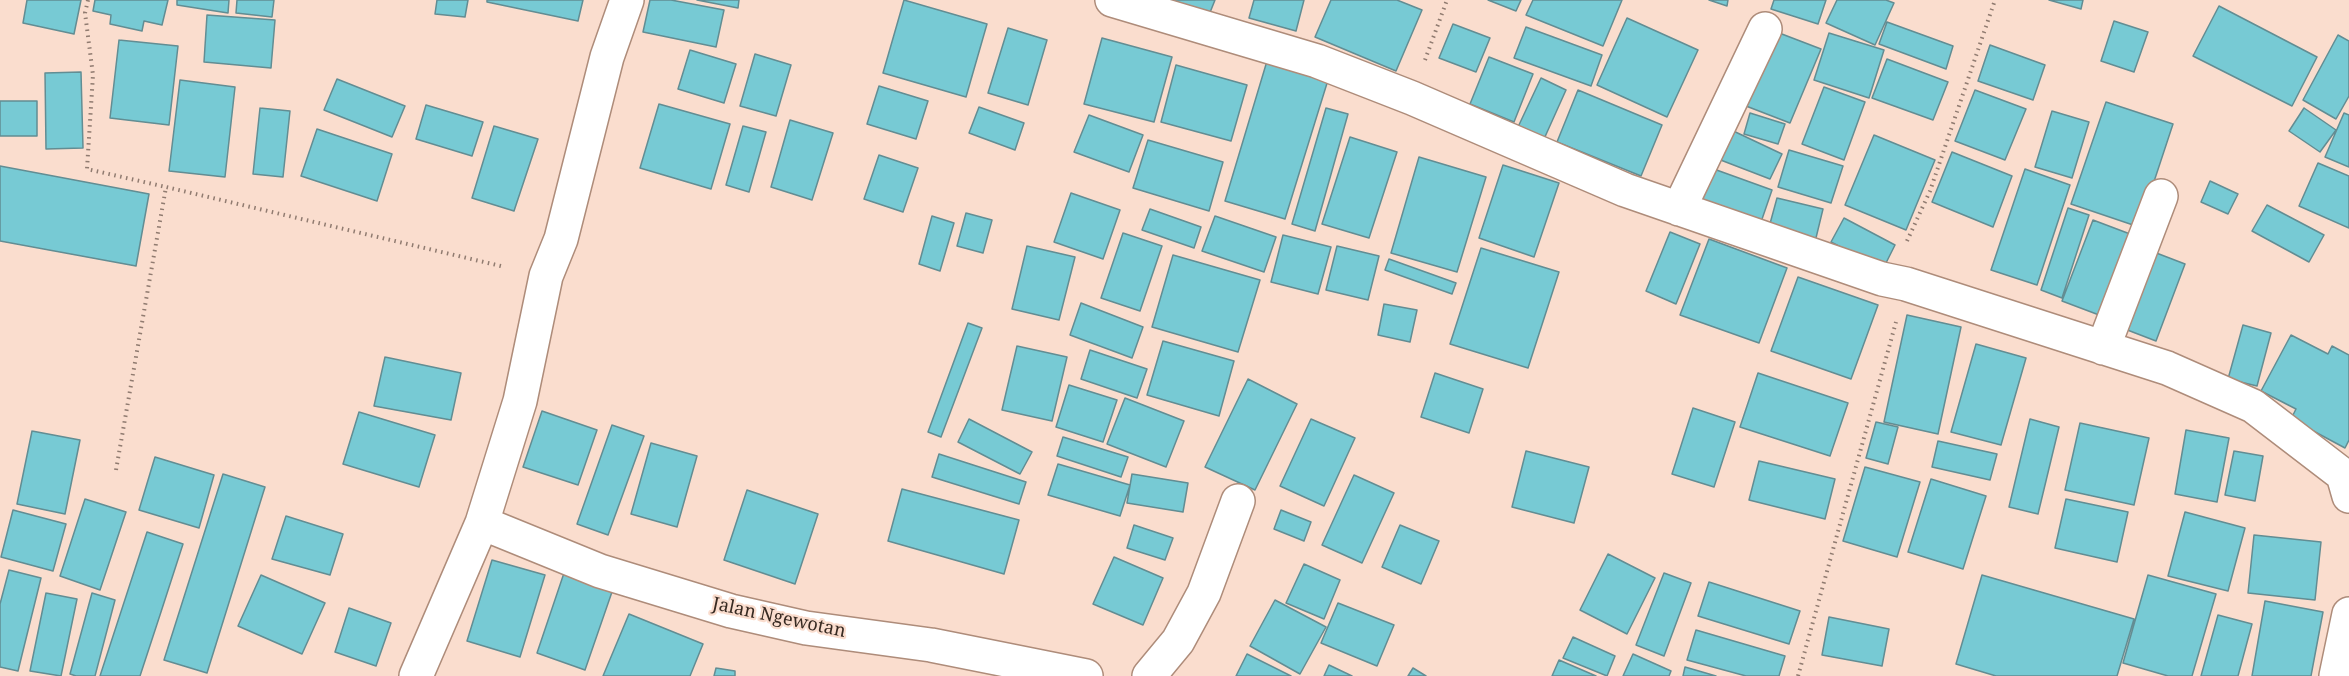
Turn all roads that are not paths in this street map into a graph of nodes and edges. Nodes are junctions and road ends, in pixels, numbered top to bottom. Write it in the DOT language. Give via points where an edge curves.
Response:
graph roads {
  1 [pos="627,0"];
  2 [pos="1112,0"];
  3 [pos="1765,29"];
  4 [pos="2161,196"];
  5 [pos="1680,209"];
  6 [pos="2103,348"];
  7 [pos="2347,481"];
  8 [pos="1238,501"];
  9 [pos="482,523"];
  10 [pos="2349,614"];
  11 [pos="416,676"];
  12 [pos="1086,676"];
  13 [pos="1149,676"];
  14 [pos="2336,676"];
  1 -- 9 [label="street" via="607,57 561,239 546,276 520,401"];
  2 -- 5 [label="street" via="1317,61 1625,190"];
  3 -- 5 [label="street"];
  4 -- 6 [label="street"];
  5 -- 6 [label="street"];
  6 -- 7 [label="street" via="2167,368 2253,406"];
  8 -- 13 [label="street" via="1204,593 1178,641"];
  9 -- 11 [label="street"];
  9 -- 12 [label="street, Jalan Ngewotan" via="600,571 731,611 806,628 931,645"];
  10 -- 14 [label="street"];
}
